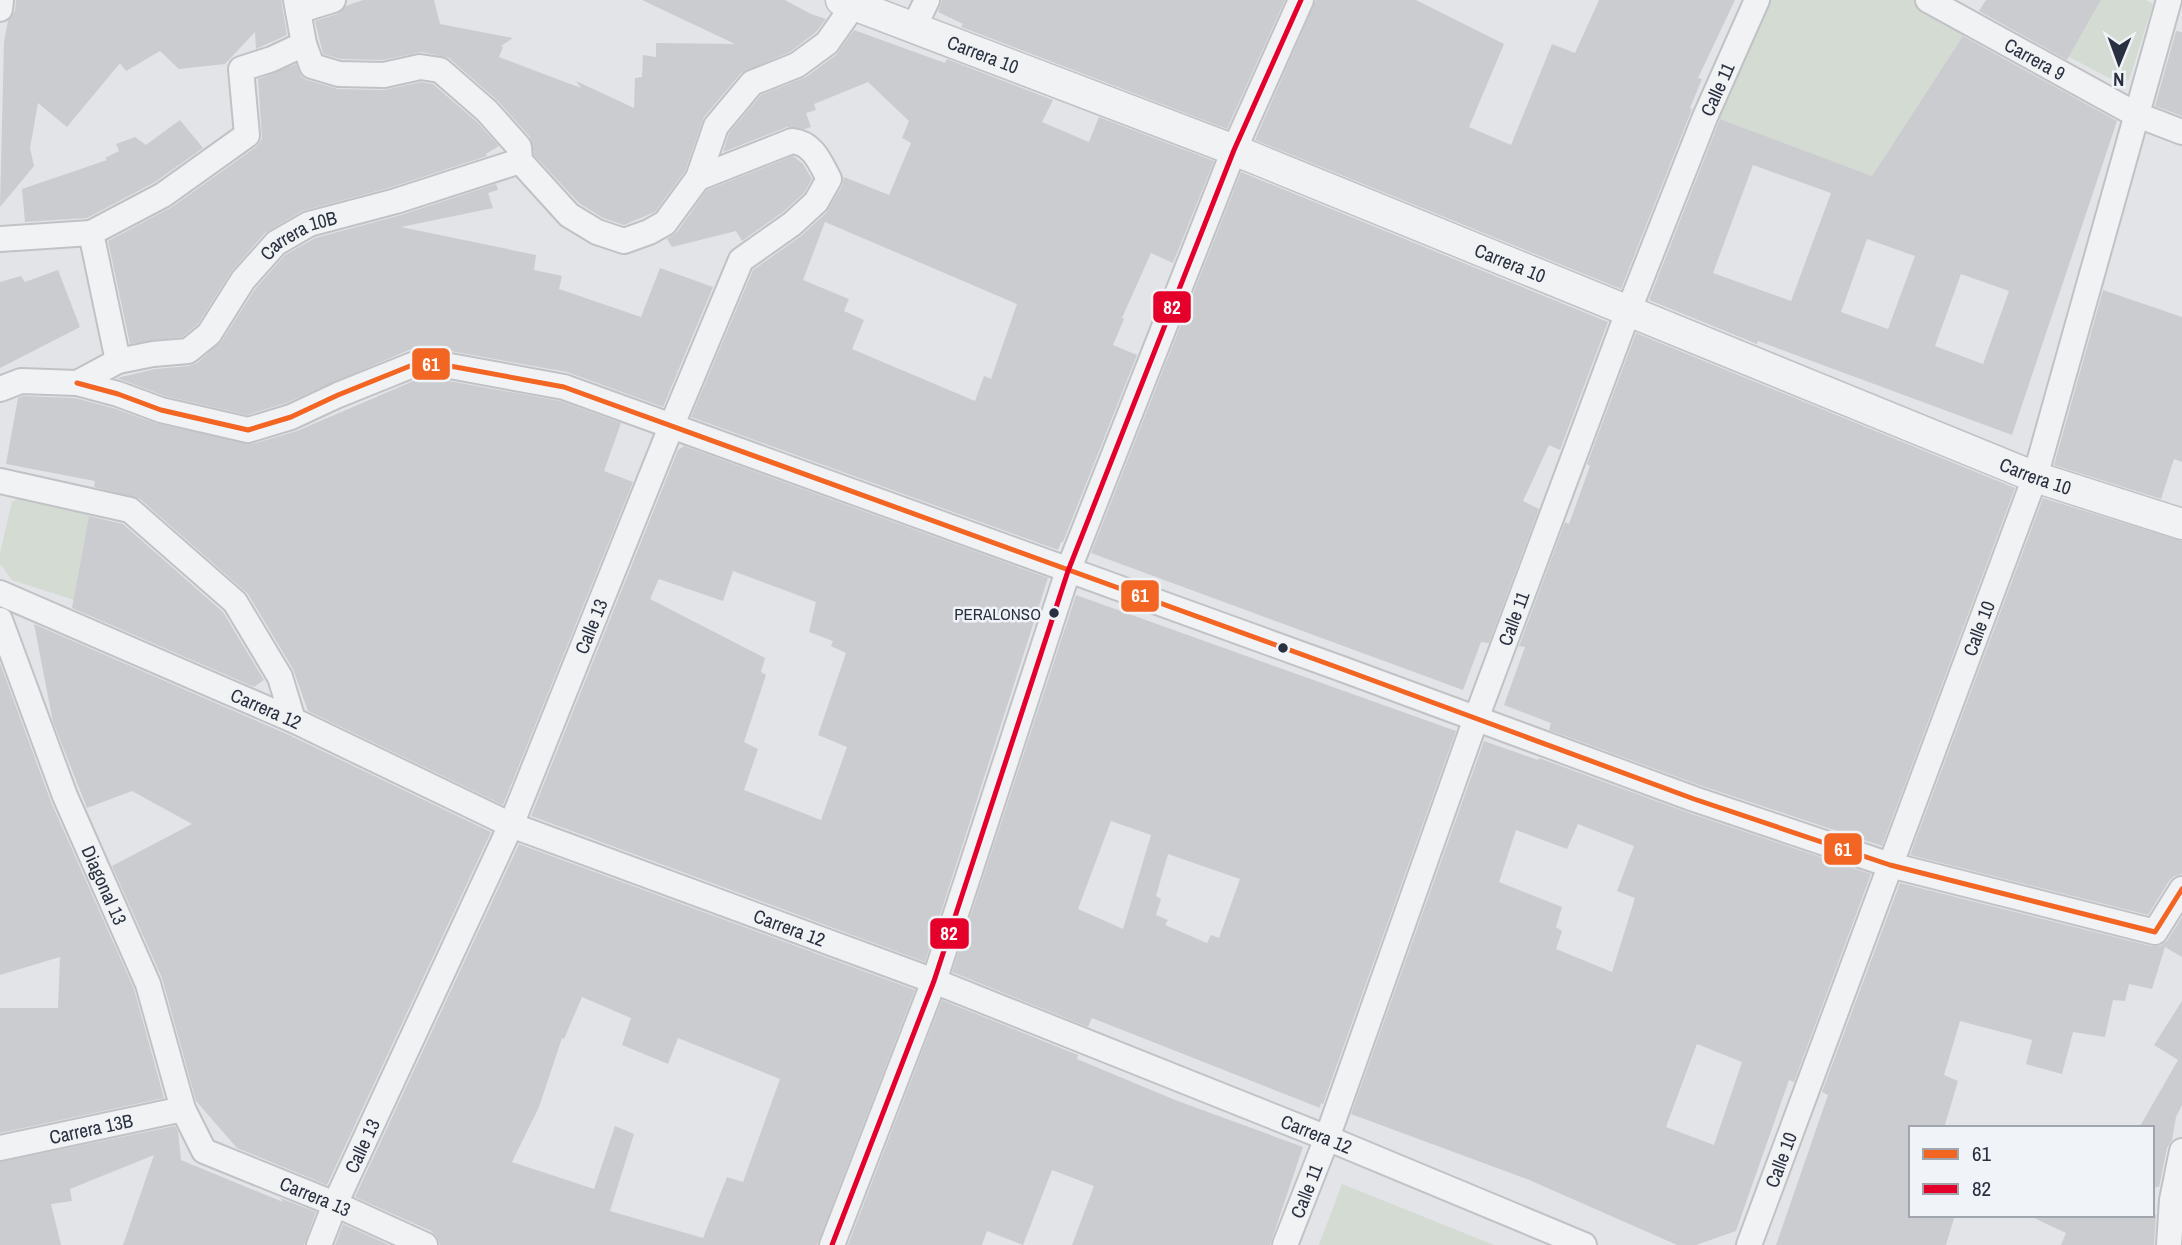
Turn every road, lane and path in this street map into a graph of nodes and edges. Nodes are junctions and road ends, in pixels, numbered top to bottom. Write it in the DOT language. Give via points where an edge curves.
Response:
graph roads {
  1 [pos="1,0"];
  2 [pos="333,0"];
  3 [pos="927,0"];
  4 [pos="1301,0"];
  5 [pos="1757,0"];
  6 [pos="1928,0"];
  7 [pos="2169,0"];
  8 [pos="847,3"];
  9 [pos="297,6"];
  10 [pos="0,9"];
  11 [pos="914,27"];
  12 [pos="304,44"];
  13 [pos="2135,114"];
  14 [pos="2182,132"];
  15 [pos="1234,150"];
  16 [pos="520,161"];
  17 [pos="698,178"];
  18 [pos="90,233"];
  19 [pos="0,239"];
  20 [pos="1628,312"];
  21 [pos="118,361"];
  22 [pos="76,383"];
  23 [pos="0,389"];
  24 [pos="671,426"];
  25 [pos="2035,477"];
  26 [pos="0,481"];
  27 [pos="2182,524"];
  28 [pos="1068,571"];
  29 [pos="0,593"];
  30 [pos="0,620"];
  31 [pos="1476,719"];
  32 [pos="293,720"];
  33 [pos="511,825"];
  34 [pos="1890,865"];
  35 [pos="2182,889"];
  36 [pos="934,981"];
  37 [pos="183,1109"];
  38 [pos="1326,1138"];
  39 [pos="0,1148"];
  40 [pos="204,1151"];
  41 [pos="2182,1151"];
  42 [pos="335,1204"];
  43 [pos="319,1245"];
  44 [pos="425,1245"];
  45 [pos="832,1245"];
  46 [pos="1285,1245"];
  47 [pos="1584,1245"];
  48 [pos="1749,1245"];
  49 [pos="2169,1245"];
  1 -- 10 [label="street"];
  2 -- 9 [label="street"];
  3 -- 11 [label="street"];
  4 -- 15 [label="street"];
  5 -- 20 [label="street, Calle 11"];
  6 -- 13 [label="street, Carrera 9"];
  7 -- 13 [label="street, Calle 10"];
  8 -- 11 [label="street, Carrera 10"];
  8 -- 17 [label="street" via="827,44 797,65 752,83 716,126"];
  9 -- 12 [label="street"];
  11 -- 15 [label="street, Carrera 10"];
  12 -- 16 [label="street" via="312,66 339,74 384,75 420,67 440,70 519,147"];
  12 -- 18 [label="street" via="241,69 247,135 163,195"];
  13 -- 14 [label="street, Carrera 9"];
  13 -- 25 [label="street, Calle 10"];
  15 -- 20 [label="street, Carrera 10"];
  15 -- 28 [label="street"];
  16 -- 17 [label="street" via="569,215 624,241 665,223"];
  16 -- 21 [label="street, Carrera 10B" via="309,224 276,243 243,280 209,334 188,351"];
  17 -- 24 [label="street, Calle 13" via="792,141 803,142 815,153 829,179 816,202 741,260"];
  18 -- 19 [label="street"];
  18 -- 21 [label="street"];
  20 -- 25 [label="street, Carrera 10"];
  20 -- 31 [label="street, Calle 11"];
  21 -- 22 [label="street, Carrera 10B"];
  22 -- 23 [label="street" via="20,381"];
  22 -- 24 [label="street" via="161,410 248,430 415,365 439,364 564,387"];
  24 -- 28 [label="street"];
  24 -- 33 [label="street, Calle 13"];
  25 -- 27 [label="street, Carrera 10"];
  25 -- 34 [label="street, Calle 10"];
  26 -- 32 [label="street" via="130,510 235,602 280,677"];
  28 -- 31 [label="street"];
  28 -- 36 [label="street"];
  29 -- 32 [label="street, Carrera 12"];
  30 -- 37 [label="street, Diagonal 13" via="65,796 148,984"];
  31 -- 34 [label="street"];
  31 -- 38 [label="street, Calle 11"];
  32 -- 33 [label="street, Carrera 12"];
  33 -- 36 [label="street, Carrera 12"];
  33 -- 42 [label="street, Calle 13"];
  34 -- 35 [label="street" via="2155,932"];
  34 -- 48 [label="street, Calle 10"];
  36 -- 38 [label="street, Carrera 12"];
  36 -- 45 [label="street"];
  37 -- 39 [label="street, Carrera 13B"];
  37 -- 40 [label="street, Diagonal 13"];
  38 -- 46 [label="street, Calle 11"];
  38 -- 47 [label="street, Carrera 12"];
  40 -- 42 [label="street, Carrera 13"];
  41 -- 49 [label="street"];
  42 -- 43 [label="street, Calle 13"];
  42 -- 44 [label="street, Carrera 13"];
}
